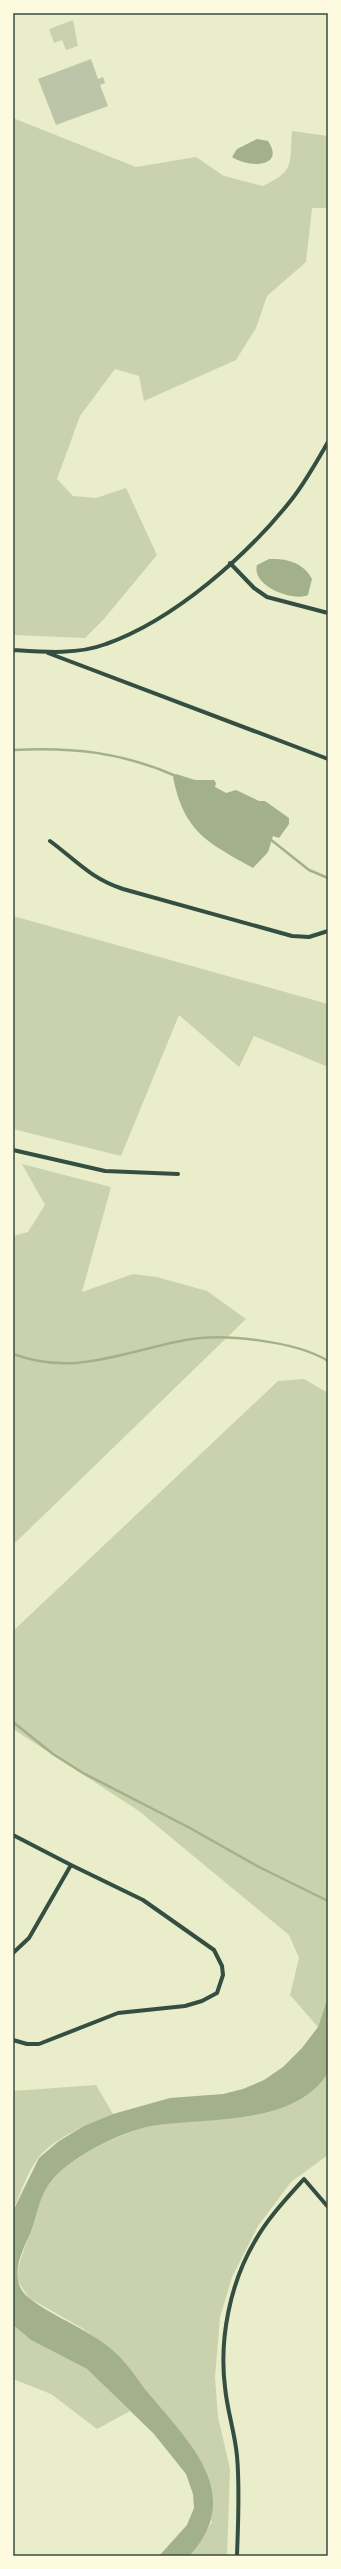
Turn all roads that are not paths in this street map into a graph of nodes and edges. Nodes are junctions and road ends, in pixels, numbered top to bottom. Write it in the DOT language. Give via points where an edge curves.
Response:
graph roads {
  1 [pos="328,442"];
  2 [pos="230,563"];
  3 [pos="328,613"];
  4 [pos="13,650"];
  5 [pos="45,652"];
  6 [pos="328,759"];
  7 [pos="50,841"];
  8 [pos="328,931"];
  9 [pos="13,1150"];
  10 [pos="178,1174"];
  11 [pos="13,1835"];
  12 [pos="71,1865"];
  13 [pos="13,1953"];
  14 [pos="13,2040"];
  15 [pos="328,2207"];
  16 [pos="237,2556"];
  1 -- 2 [label="street" via="293,498"];
  2 -- 3 [label="street" via="254,588 267,597"];
  2 -- 5 [label="street" via="184,601 138,630 92,648"];
  4 -- 5 [label="street"];
  5 -- 6 [label="street"];
  7 -- 8 [label="street" via="102,882 123,889 292,936 309,937"];
  9 -- 10 [label="street" via="105,1171"];
  11 -- 12 [label="street"];
  12 -- 13 [label="street" via="29,1938"];
  12 -- 14 [label="street" via="143,1900 207,1944 221,1962 221,1984 212,1996 197,2003 118,2014 39,2044"];
  15 -- 16 [label="street" via="304,2179 277,2208 255,2241 240,2273 227,2320 223,2360 225,2388 237,2455"];
}
